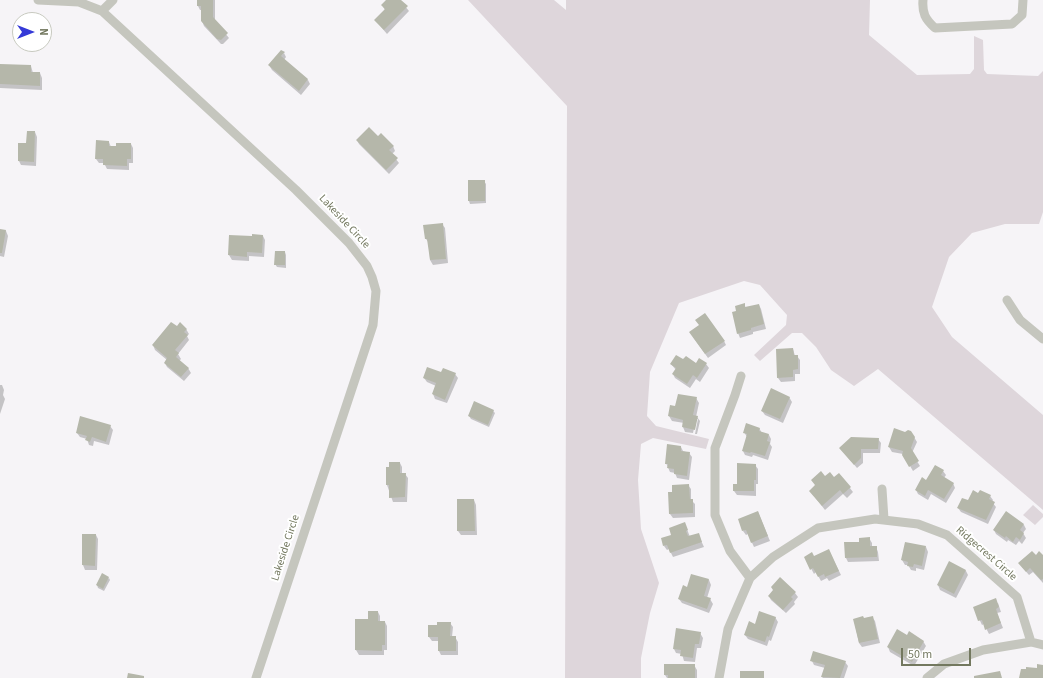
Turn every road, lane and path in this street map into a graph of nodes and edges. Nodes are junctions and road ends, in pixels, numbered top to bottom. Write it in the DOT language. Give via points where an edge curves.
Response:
graph roads {
  1 [pos="38,0"];
  2 [pos="113,0"];
  3 [pos="923,0"];
  4 [pos="1024,0"];
  5 [pos="102,11"];
  6 [pos="1007,300"];
  7 [pos="1043,339"];
  8 [pos="741,376"];
  9 [pos="882,489"];
  10 [pos="884,519"];
  11 [pos="750,578"];
  12 [pos="1031,642"];
  13 [pos="1043,645"];
  14 [pos="256,678"];
  15 [pos="719,678"];
  16 [pos="927,678"];
  1 -- 5 [label="street, Lakeside Circle" via="79,2"];
  2 -- 5 [label="street"];
  3 -- 4 [label="street" via="922,11 935,28 1012,24 1022,15"];
  5 -- 14 [label="street, Lakeside Circle" via="350,243 367,266 376,291 373,325"];
  6 -- 7 [label="street" via="1020,320"];
  8 -- 11 [label="street" via="716,448 716,516 730,551"];
  9 -- 10 [label="street"];
  10 -- 11 [label="street, Ridgecrest Circle" via="818,528 773,557"];
  10 -- 12 [label="street, Ridgecrest Circle" via="918,524 947,535 1017,597"];
  11 -- 15 [label="street, Ridgecrest Circle" via="728,629"];
  12 -- 13 [label="street"];
  12 -- 16 [label="street" via="983,650 950,661"];
}
